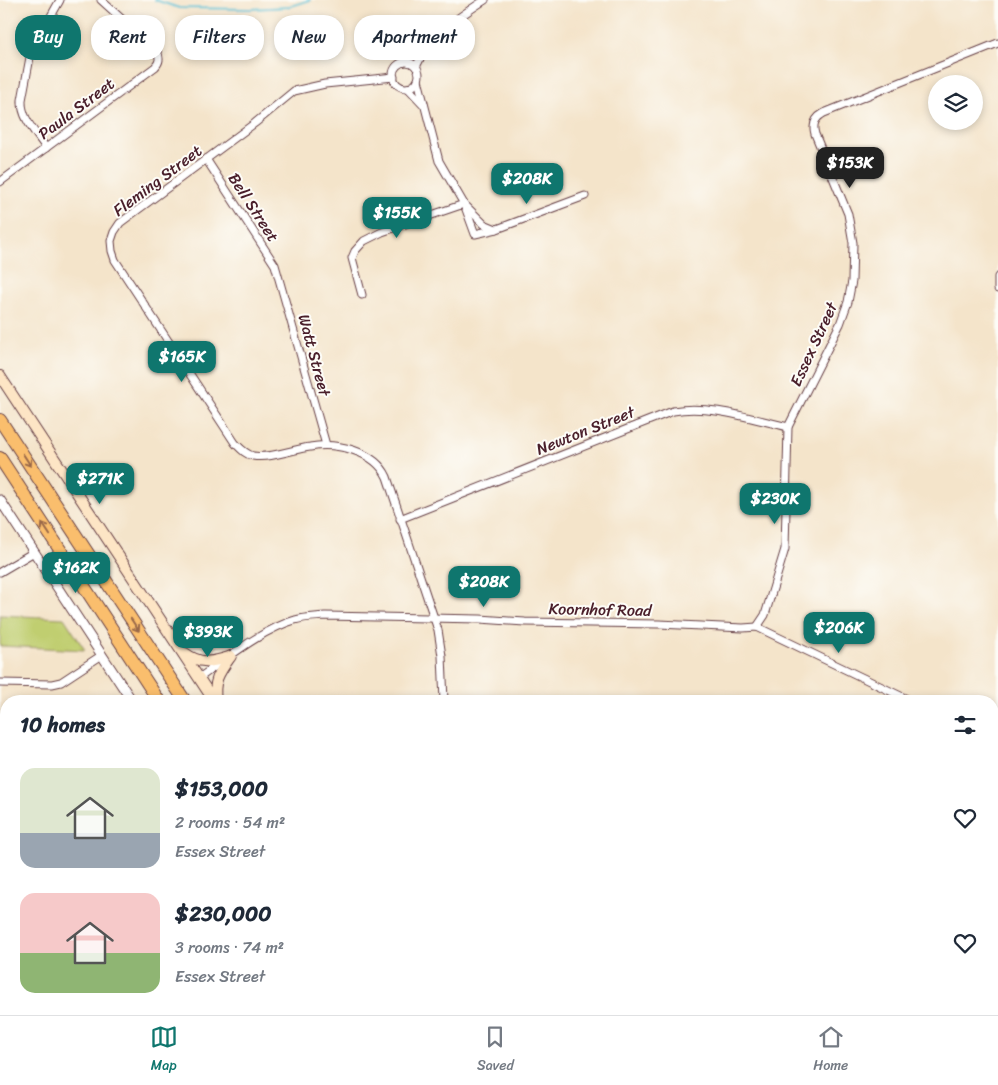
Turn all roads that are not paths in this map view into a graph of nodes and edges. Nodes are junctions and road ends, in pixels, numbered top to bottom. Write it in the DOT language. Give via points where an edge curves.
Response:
graph roads {
  1 [pos="60,0"];
  2 [pos="101,0"];
  3 [pos="485,0"];
  4 [pos="464,15"];
  5 [pos="998,43"];
  6 [pos="419,60"];
  7 [pos="404,62"];
  8 [pos="416,67"];
  9 [pos="394,77"];
  10 [pos="418,80"];
  11 [pos="408,88"];
  12 [pos="426,108"];
  13 [pos="46,148"];
  14 [pos="206,159"];
  15 [pos="0,182"];
  16 [pos="585,196"];
  17 [pos="464,204"];
  18 [pos="497,229"];
  19 [pos="278,272"];
  20 [pos="998,276"];
  21 [pos="998,289"];
  22 [pos="362,296"];
  23 [pos="0,376"];
  24 [pos="0,420"];
  25 [pos="788,427"];
  26 [pos="326,445"];
  27 [pos="0,458"];
  28 [pos="0,500"];
  29 [pos="400,519"];
  30 [pos="34,552"];
  31 [pos="0,572"];
  32 [pos="435,618"];
  33 [pos="757,627"];
  34 [pos="180,649"];
  35 [pos="102,655"];
  36 [pos="230,656"];
  37 [pos="199,678"];
  38 [pos="0,683"];
  39 [pos="128,695"];
  40 [pos="155,695"];
  41 [pos="181,695"];
  42 [pos="211,695"];
  43 [pos="215,695"];
  44 [pos="444,695"];
  45 [pos="899,695"];
  1 -- 13 [label="street" via="31,52 22,100 25,117"];
  2 -- 13 [label="street, Paula Street" via="157,52 159,60 155,67"];
  3 -- 4 [label="street"];
  5 -- 25 [label="street, Essex Street" via="824,113 814,121 815,134 848,214 853,243 853,274 840,324"];
  6 -- 8 [label="street"];
  7 -- 8 [label="street"];
  7 -- 9 [label="street" via="396,68"];
  8 -- 10 [label="street"];
  9 -- 11 [label="street" via="399,86"];
  9 -- 14 [label="street, Fleming Street" via="335,82 294,91"];
  10 -- 11 [label="street"];
  10 -- 12 [label="street"];
  11 -- 12 [label="street"];
  12 -- 17 [label="street" via="439,161"];
  13 -- 15 [label="street, Paula Street"];
  14 -- 19 [label="street, Bell Street"];
  14 -- 26 [label="street, Fleming Street" via="120,223 112,237 113,254 243,451 260,457"];
  16 -- 18 [label="street"];
  17 -- 18 [label="street" via="484,224"];
  17 -- 18 [label="street" via="475,234"];
  17 -- 22 [label="street" via="364,241 352,258"];
  19 -- 26 [label="street, Watt Street"];
  20 -- 21 [label="street"];
  23 -- 34 [label="main road"];
  24 -- 41 [label="highway, one-way"];
  25 -- 29 [label="street, Newton Street" via="714,411 673,411"];
  25 -- 33 [label="street, Essex Street" via="785,550 765,615"];
  26 -- 29 [label="street, Fleming Street" via="358,452 375,461 387,477"];
  40 -- 27 [label="highway, one-way"];
  28 -- 30 [label="street"];
  29 -- 32 [label="street, Fleming Street"];
  30 -- 31 [label="street"];
  30 -- 35 [label="street"];
  32 -- 33 [label="street, Koornhof Road"];
  32 -- 36 [label="street, Koornhof Road" via="359,615 304,618 274,629"];
  32 -- 44 [label="street, Fleming Street" via="440,638"];
  33 -- 45 [label="street, Koornhof Road"];
  34 -- 36 [label="main road" via="202,662 214,662"];
  34 -- 37 [label="main road"];
  35 -- 38 [label="street" via="61,682"];
  35 -- 39 [label="street"];
  36 -- 37 [label="street, Koornhof Road"];
  36 -- 43 [label="main road" via="216,680"];
  37 -- 42 [label="main road"];
}
